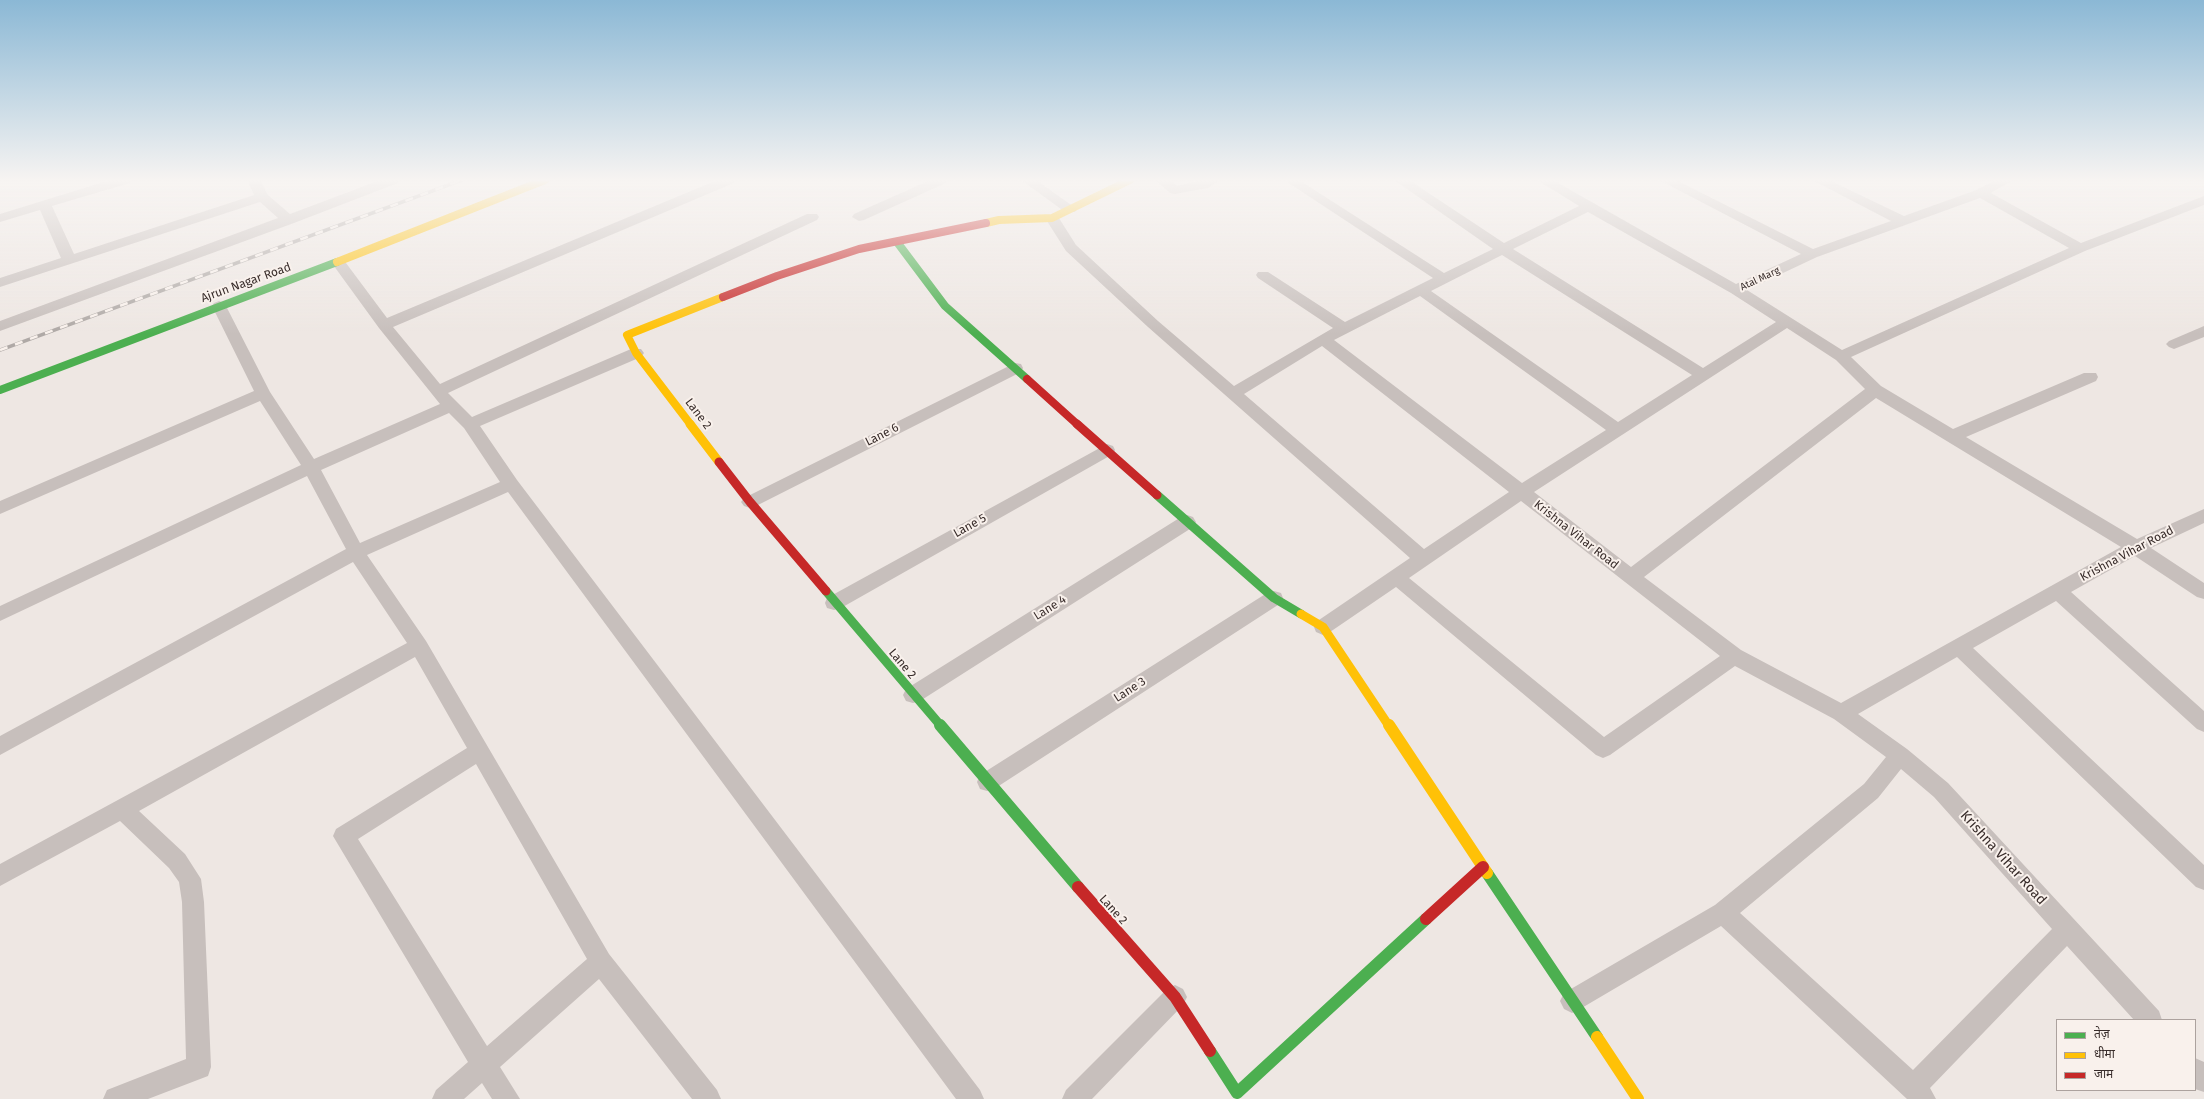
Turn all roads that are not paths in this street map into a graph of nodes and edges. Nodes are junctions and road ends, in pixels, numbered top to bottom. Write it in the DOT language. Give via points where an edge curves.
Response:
graph roads {
  1 [pos="56,231"];
  2 [pos="157,231"];
  3 [pos="258,231"];
  4 [pos="416,231"];
  5 [pos="607,231"];
  6 [pos="781,231"];
  7 [pos="947,231"];
  8 [pos="1060,231"];
  9 [pos="1371,231"];
  10 [pos="1477,231"];
  11 [pos="1538,231"];
  12 [pos="1631,231"];
  13 [pos="1767,231"];
  14 [pos="1874,231"];
  15 [pos="2050,231"];
  16 [pos="2123,231"];
  17 [pos="897,242"];
  18 [pos="2080,248"];
  19 [pos="1503,249"];
  20 [pos="1812,254"];
  21 [pos="69,260"];
  22 [pos="338,262"];
  23 [pos="1263,275"];
  24 [pos="1444,278"];
  25 [pos="0,283"];
  26 [pos="1421,290"];
  27 [pos="1736,290"];
  28 [pos="218,306"];
  29 [pos="1786,322"];
  30 [pos="384,325"];
  31 [pos="0,326"];
  32 [pos="1344,328"];
  33 [pos="2204,331"];
  34 [pos="1323,339"];
  35 [pos="2174,344"];
  36 [pos="636,353"];
  37 [pos="1840,356"];
  38 [pos="1015,368"];
  39 [pos="1703,375"];
  40 [pos="2090,377"];
  41 [pos="0,390"];
  42 [pos="1875,390"];
  43 [pos="437,392"];
  44 [pos="263,393"];
  45 [pos="1233,394"];
  46 [pos="452,405"];
  47 [pos="470,424"];
  48 [pos="1617,430"];
  49 [pos="1951,437"];
  50 [pos="1107,450"];
  51 [pos="311,467"];
  52 [pos="511,484"];
  53 [pos="1521,492"];
  54 [pos="750,502"];
  55 [pos="0,508"];
  56 [pos="2204,515"];
  57 [pos="1187,522"];
  58 [pos="2136,547"];
  59 [pos="356,552"];
  60 [pos="1423,559"];
  61 [pos="1396,577"];
  62 [pos="1631,577"];
  63 [pos="2058,591"];
  64 [pos="2204,592"];
  65 [pos="1274,598"];
  66 [pos="834,603"];
  67 [pos="0,614"];
  68 [pos="1323,627"];
  69 [pos="419,646"];
  70 [pos="1959,647"];
  71 [pos="1734,656"];
  72 [pos="913,695"];
  73 [pos="1841,713"];
  74 [pos="2204,723"];
  75 [pos="0,746"];
  76 [pos="480,751"];
  77 [pos="1900,755"];
  78 [pos="987,782"];
  79 [pos="122,809"];
  80 [pos="1483,867"];
  81 [pos="0,876"];
  82 [pos="2204,880"];
  83 [pos="1723,913"];
  84 [pos="2068,929"];
  85 [pos="601,962"];
  86 [pos="1175,997"];
  87 [pos="1572,1001"];
  88 [pos="2149,1019"];
  89 [pos="484,1065"];
  90 [pos="2196,1071"];
  91 [pos="2204,1080"];
  92 [pos="1918,1093"];
  93 [pos="116,1099"];
  94 [pos="445,1099"];
  95 [pos="507,1099"];
  96 [pos="708,1099"];
  97 [pos="972,1099"];
  98 [pos="1075,1099"];
  99 [pos="1638,1099"];
  1 -- 21 [label="street"];
  2 -- 21 [label="street"];
  3 -- 31 [label="street"];
  4 -- 22 [label="street, Ajrun Nagar Road"];
  5 -- 30 [label="street"];
  6 -- 43 [label="street"];
  7 -- 17 [label="street"];
  8 -- 45 [label="street" via="1071,248"];
  9 -- 24 [label="street"];
  10 -- 19 [label="street"];
  11 -- 19 [label="street"];
  12 -- 27 [label="street"];
  13 -- 20 [label="street"];
  14 -- 20 [label="street, Atal Marg"];
  15 -- 18 [label="street"];
  16 -- 18 [label="street"];
  17 -- 36 [label="street, Lane 2" via="859,249 777,276 627,335"];
  17 -- 38 [label="street" via="945,306"];
  18 -- 37 [label="street"];
  19 -- 24 [label="street"];
  19 -- 39 [label="street"];
  20 -- 27 [label="street, Atal Marg"];
  21 -- 25 [label="street"];
  22 -- 28 [label="street, Ajrun Nagar Road"];
  22 -- 30 [label="street"];
  23 -- 32 [label="street"];
  24 -- 26 [label="street"];
  26 -- 32 [label="street"];
  26 -- 48 [label="street"];
  27 -- 29 [label="street"];
  28 -- 41 [label="street, Ajrun Nagar Road"];
  28 -- 44 [label="street"];
  29 -- 37 [label="street"];
  29 -- 39 [label="street"];
  30 -- 43 [label="street"];
  32 -- 34 [label="street"];
  33 -- 35 [label="street"];
  34 -- 45 [label="street"];
  34 -- 53 [label="street, Krishna Vihar Road"];
  36 -- 47 [label="street"];
  36 -- 54 [label="street, Lane 2"];
  37 -- 42 [label="street"];
  38 -- 50 [label="street"];
  38 -- 54 [label="street, Lane 6"];
  39 -- 48 [label="street"];
  40 -- 49 [label="street"];
  42 -- 49 [label="street"];
  42 -- 62 [label="street"];
  43 -- 46 [label="street"];
  44 -- 51 [label="street"];
  44 -- 55 [label="street"];
  45 -- 60 [label="street"];
  46 -- 47 [label="street"];
  46 -- 51 [label="street"];
  47 -- 52 [label="street"];
  48 -- 53 [label="street"];
  49 -- 58 [label="street"];
  50 -- 57 [label="street"];
  50 -- 66 [label="street, Lane 5"];
  51 -- 59 [label="street"];
  51 -- 67 [label="street"];
  52 -- 59 [label="street"];
  52 -- 97 [label="street"];
  53 -- 60 [label="street"];
  53 -- 62 [label="street, Krishna Vihar Road"];
  54 -- 66 [label="street, Lane 2"];
  56 -- 58 [label="street, Krishna Vihar Road"];
  57 -- 65 [label="street"];
  57 -- 72 [label="street, Lane 4"];
  58 -- 63 [label="street, Krishna Vihar Road"];
  58 -- 64 [label="street"];
  59 -- 69 [label="street"];
  59 -- 75 [label="street"];
  60 -- 61 [label="street"];
  61 -- 68 [label="street"];
  61 -- 71 [label="street" via="1603,749"];
  62 -- 71 [label="street, Krishna Vihar Road"];
  63 -- 70 [label="street, Krishna Vihar Road"];
  63 -- 74 [label="street"];
  65 -- 68 [label="street"];
  65 -- 78 [label="street, Lane 3"];
  66 -- 72 [label="street, Lane 2"];
  68 -- 80 [label="street"];
  69 -- 76 [label="street"];
  69 -- 79 [label="street"];
  70 -- 73 [label="street, Krishna Vihar Road"];
  70 -- 82 [label="street"];
  71 -- 73 [label="street, Krishna Vihar Road"];
  72 -- 78 [label="street, Lane 2"];
  73 -- 77 [label="street, Krishna Vihar Road"];
  76 -- 85 [label="street"];
  76 -- 89 [label="street" via="344,836"];
  77 -- 83 [label="street" via="1871,791"];
  77 -- 84 [label="street, Krishna Vihar Road" via="1941,790"];
  78 -- 86 [label="street, Lane 2"];
  79 -- 81 [label="street"];
  79 -- 93 [label="street" via="177,861 190,879 199,1067"];
  80 -- 86 [label="street, Lane 2" via="1237,1093"];
  80 -- 87 [label="street"];
  83 -- 87 [label="street"];
  83 -- 92 [label="street"];
  84 -- 88 [label="street, Krishna Vihar Road"];
  84 -- 92 [label="street"];
  85 -- 89 [label="street"];
  85 -- 96 [label="street"];
  86 -- 98 [label="street"];
  87 -- 99 [label="street"];
  89 -- 94 [label="street"];
  89 -- 95 [label="street"];
  90 -- 91 [label="street"];
}
